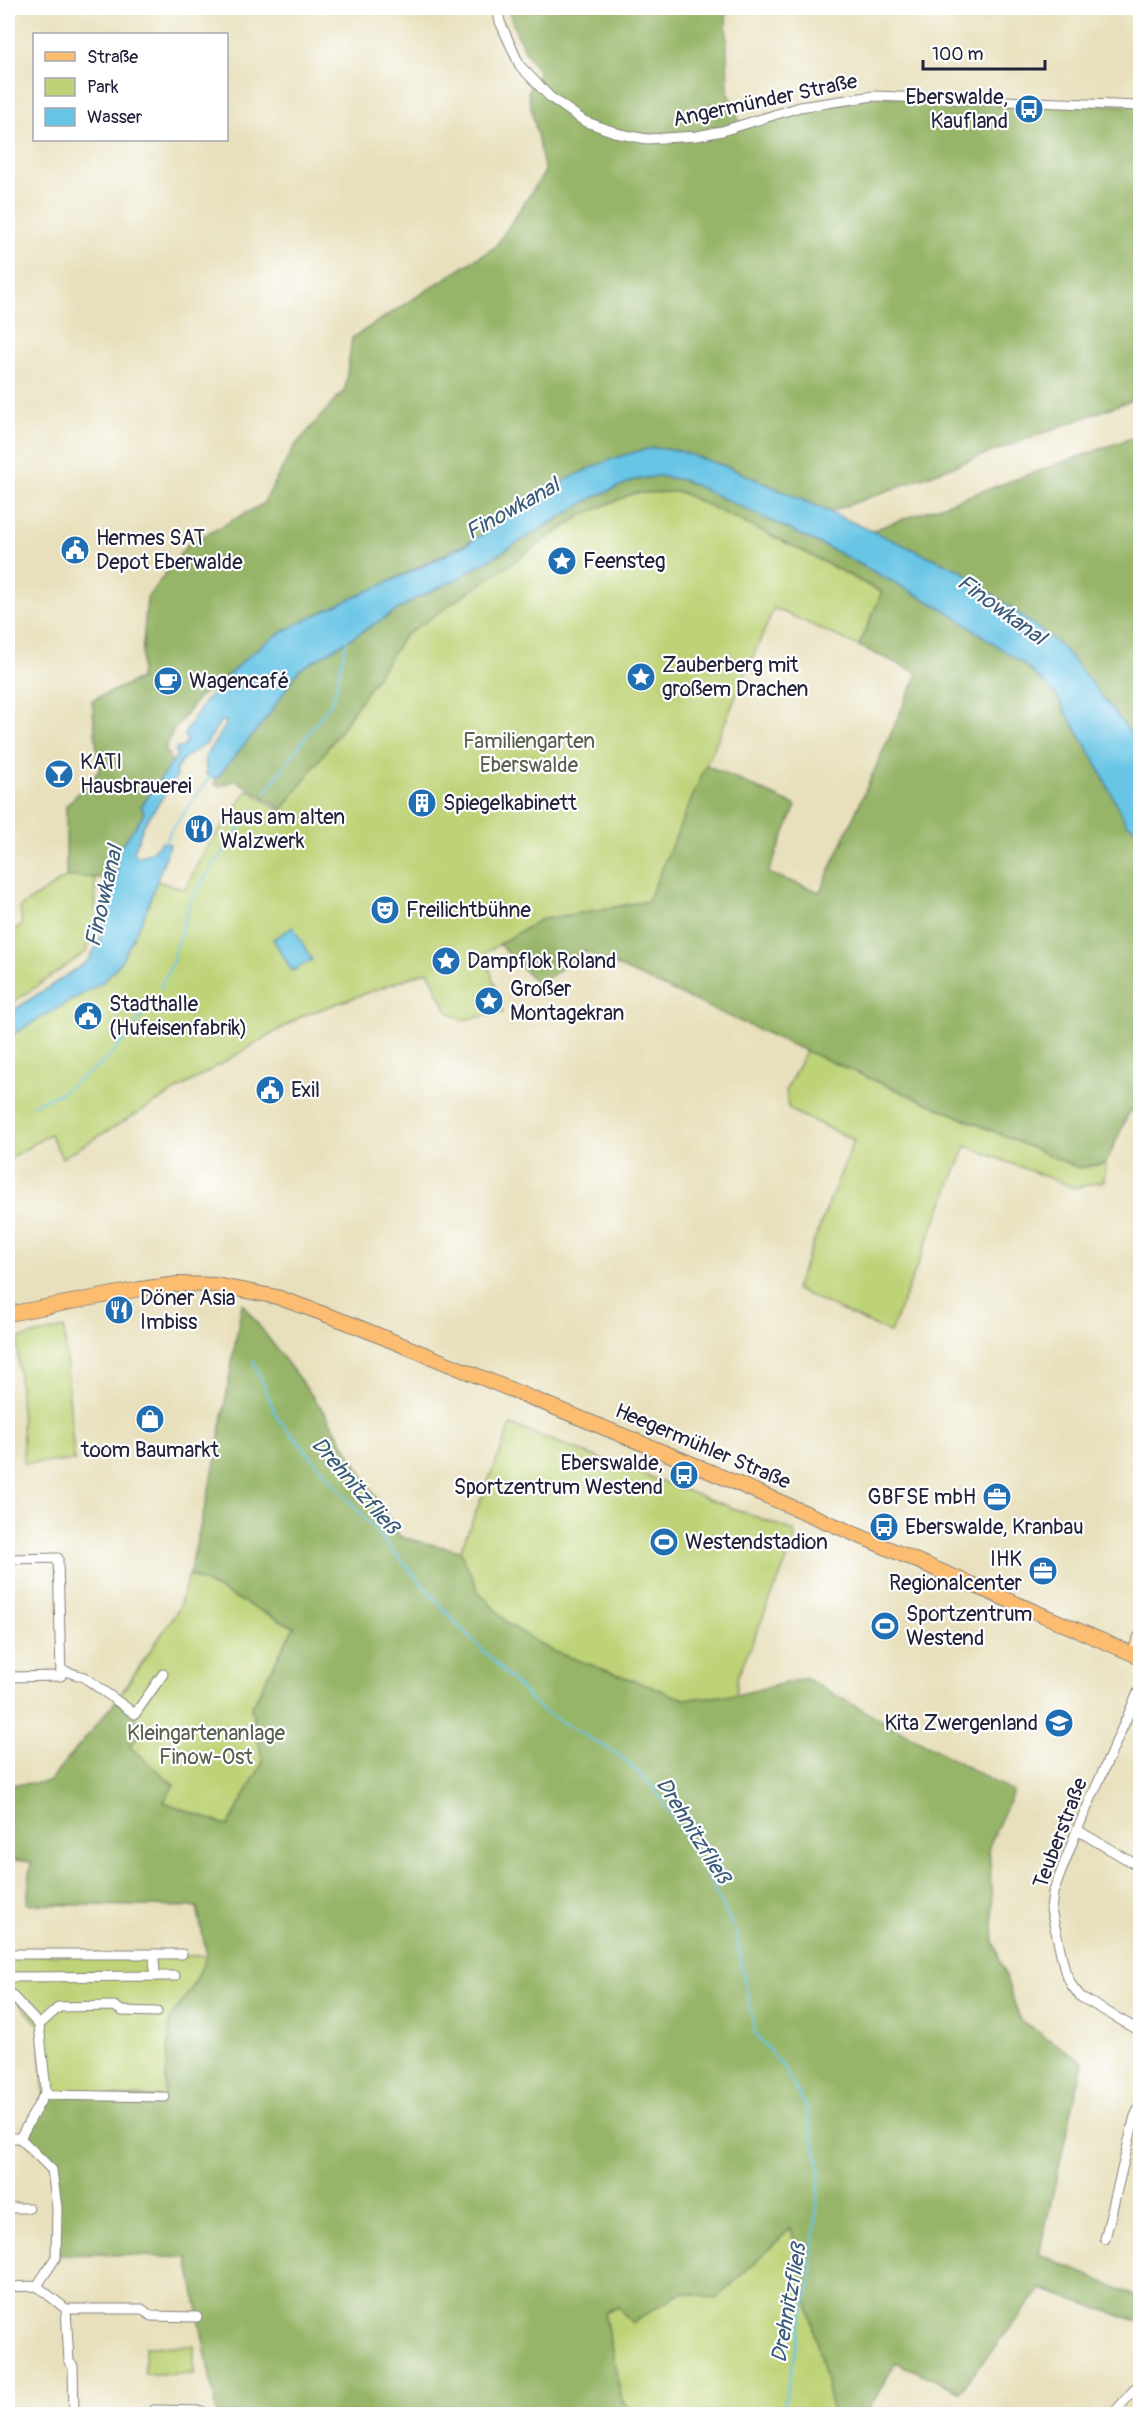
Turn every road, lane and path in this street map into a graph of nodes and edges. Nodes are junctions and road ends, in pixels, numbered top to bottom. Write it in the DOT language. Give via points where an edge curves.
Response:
graph roads {
  1 [pos="497,8"];
  2 [pos="1140,106"];
  3 [pos="8,1314"];
  4 [pos="8,1559"];
  5 [pos="1140,1637"];
  6 [pos="1137,1656"];
  7 [pos="61,1673"];
  8 [pos="164,1674"];
  9 [pos="8,1677"];
  10 [pos="1140,1688"];
  11 [pos="1077,1830"];
  12 [pos="1140,1867"];
  13 [pos="8,1954"];
  14 [pos="154,1954"];
  15 [pos="182,1954"];
  16 [pos="155,1976"];
  17 [pos="175,1976"];
  18 [pos="8,1977"];
  19 [pos="8,1991"];
  20 [pos="157,2012"];
  21 [pos="39,2025"];
  22 [pos="1140,2031"];
  23 [pos="44,2095"];
  24 [pos="165,2097"];
  25 [pos="1140,2106"];
  26 [pos="8,2138"];
  27 [pos="20,2138"];
  28 [pos="8,2208"];
  29 [pos="29,2208"];
  30 [pos="1105,2239"];
  31 [pos="37,2286"];
  32 [pos="8,2287"];
  33 [pos="66,2309"];
  34 [pos="197,2317"];
  35 [pos="1140,2383"];
  36 [pos="202,2411"];
  37 [pos="74,2415"];
  38 [pos="149,2415"];
  39 [pos="1113,2415"];
  1 -- 2 [label="street, Angermünder Straße" via="520,66 550,97 584,121 647,139 697,136 800,107 874,96"];
  3 -- 6 [label="main road, Heegermühler Straße" via="160,1285 210,1284 277,1297 746,1486"];
  4 -- 7 [label="street" via="58,1558"];
  5 -- 6 [label="main road"];
  7 -- 8 [label="street" via="84,1677 135,1714"];
  7 -- 9 [label="street"];
  10 -- 11 [label="street, Teuberstraße"];
  11 -- 12 [label="street"];
  11 -- 22 [label="street, Teuberstraße" via="1053,1893 1051,1910 1065,1971 1081,1997"];
  13 -- 14 [label="street"];
  14 -- 15 [label="street"];
  14 -- 16 [label="street"];
  16 -- 17 [label="street"];
  16 -- 18 [label="street"];
  19 -- 21 [label="street"];
  20 -- 21 [label="street" via="122,2011 114,2006 59,2007"];
  21 -- 23 [label="street"];
  23 -- 24 [label="street"];
  23 -- 27 [label="street"];
  25 -- 30 [label="street"];
  26 -- 27 [label="street"];
  27 -- 31 [label="street" via="52,2170 57,2208 56,2257"];
  28 -- 29 [label="street"];
  31 -- 32 [label="street"];
  31 -- 33 [label="street"];
  33 -- 34 [label="street" via="142,2309 151,2316"];
  33 -- 37 [label="street"];
  35 -- 39 [label="street"];
  36 -- 38 [label="street" via="154,2410"];
}
